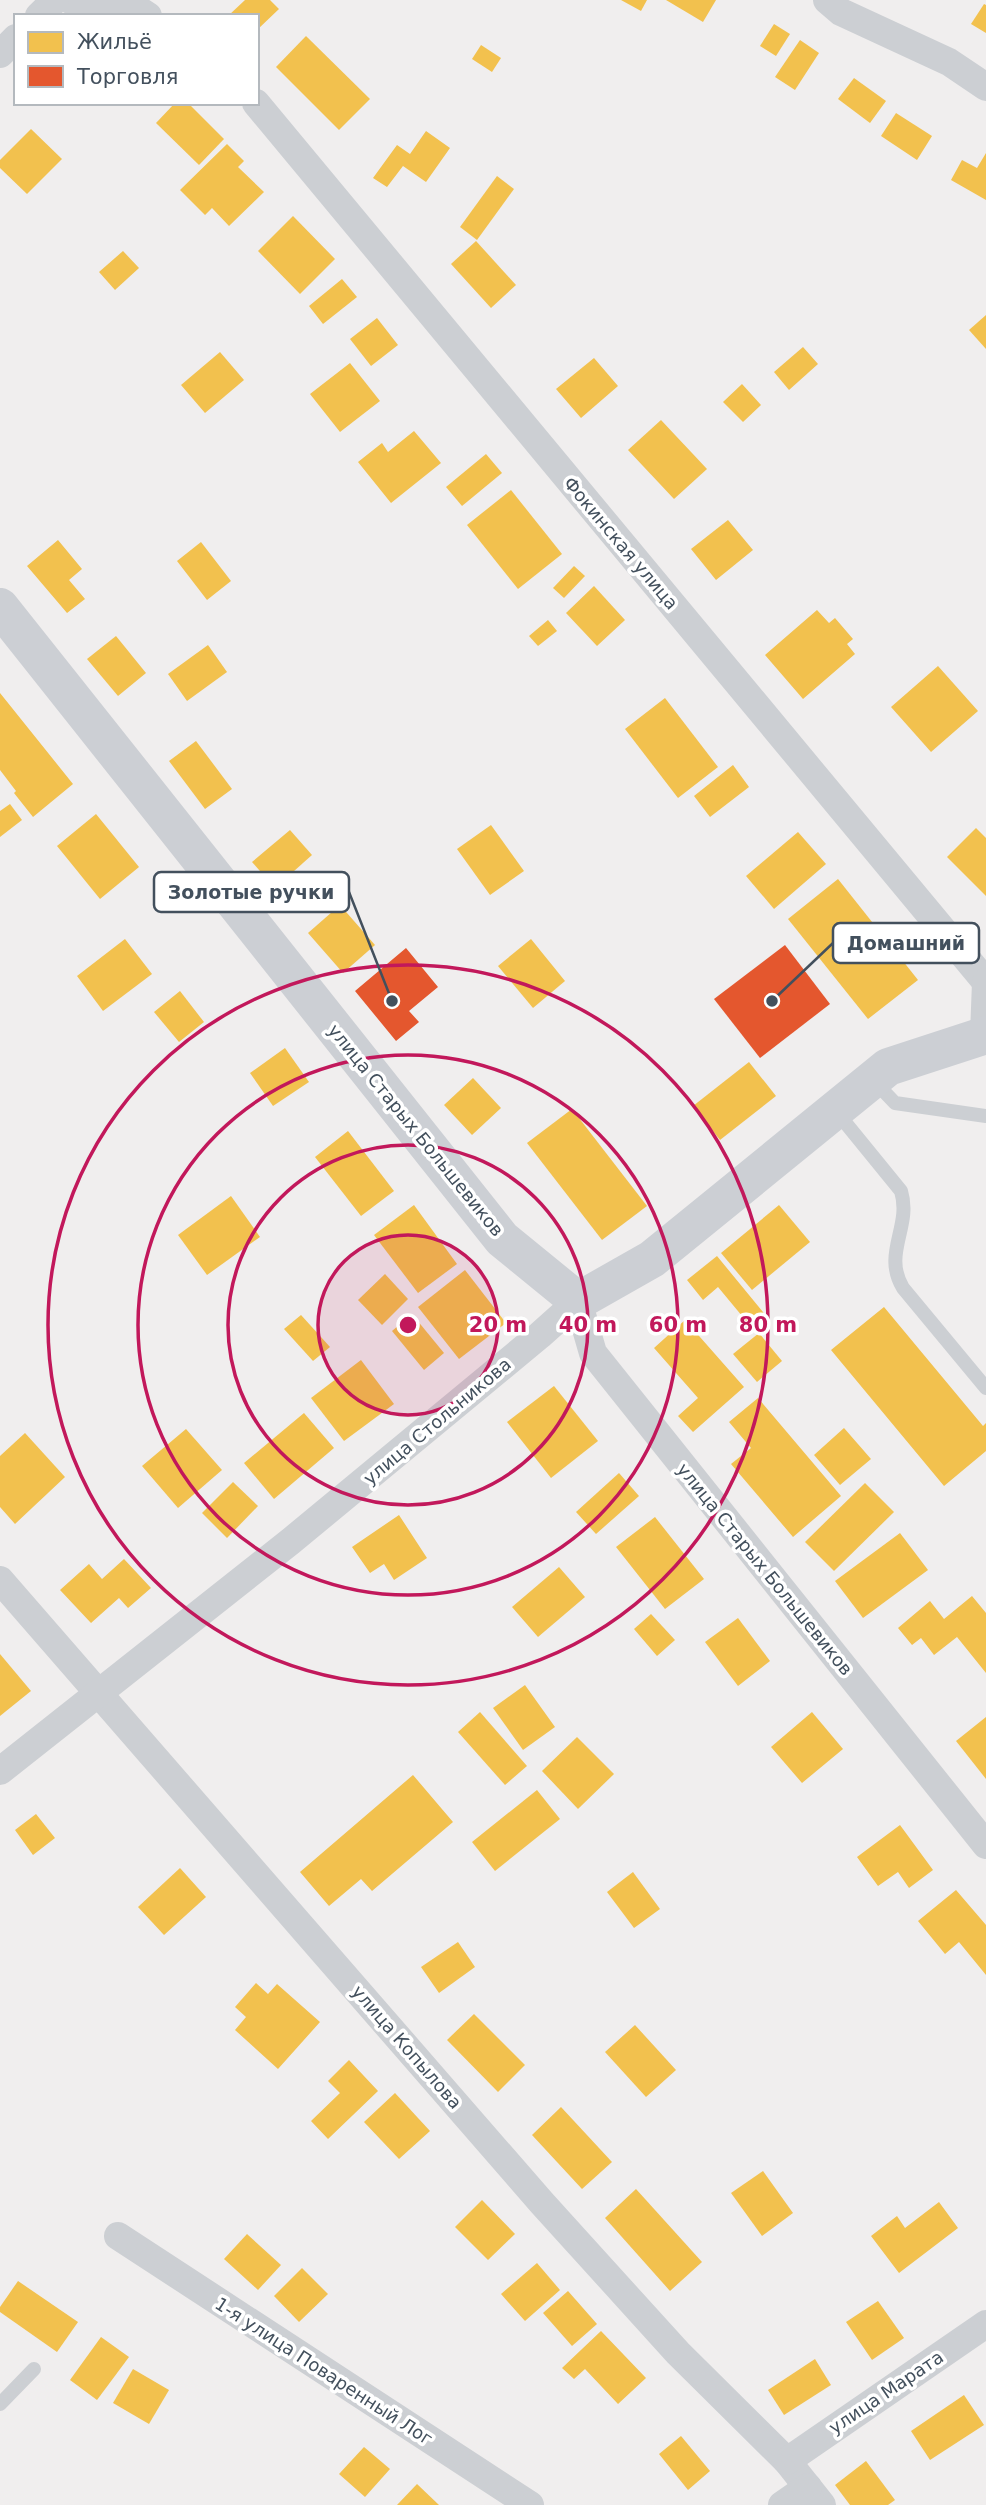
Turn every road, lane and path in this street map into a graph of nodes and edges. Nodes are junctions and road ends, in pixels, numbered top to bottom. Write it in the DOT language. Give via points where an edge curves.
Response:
graph roads {
  1 [pos="55,0"];
  2 [pos="70,0"];
  3 [pos="827,0"];
  4 [pos="41,14"];
  5 [pos="145,14"];
  6 [pos="14,40"];
  7 [pos="0,54"];
  8 [pos="986,87"];
  9 [pos="258,105"];
  10 [pos="0,607"];
  11 [pos="986,982"];
  12 [pos="985,1034"];
  13 [pos="873,1080"];
  14 [pos="835,1111"];
  15 [pos="986,1116"];
  16 [pos="578,1301"];
  17 [pos="986,1388"];
  18 [pos="0,1580"];
  19 [pos="98,1693"];
  20 [pos="0,1771"];
  21 [pos="986,1845"];
  22 [pos="118,2236"];
  23 [pos="986,2324"];
  24 [pos="34,2369"];
  25 [pos="0,2404"];
  26 [pos="786,2461"];
  27 [pos="815,2496"];
  28 [pos="530,2505"];
  29 [pos="782,2505"];
  1 -- 4 [label="street"];
  2 -- 5 [label="street" via="127,2"];
  3 -- 8 [label="street" via="841,12 949,62"];
  6 -- 7 [label="street"];
  9 -- 11 [label="street, Фокинская улица"];
  10 -- 16 [label="main road, улица Старых Большевиков" via="502,1239"];
  11 -- 12 [label="street, улица Стольникова"];
  12 -- 13 [label="main road, улица Стольникова" via="888,1068"];
  13 -- 14 [label="main road, улица Стольникова"];
  13 -- 15 [label="lane" via="895,1103"];
  14 -- 16 [label="main road, улица Стольникова" via="652,1259"];
  14 -- 17 [label="lane" via="901,1191 905,1203 895,1255 896,1277"];
  16 -- 19 [label="street, улица Стольникова" via="291,1541"];
  16 -- 21 [label="street, улица Старых Большевиков" via="593,1353"];
  18 -- 19 [label="street, улица Копылова"];
  19 -- 20 [label="street, улица Стольникова"];
  19 -- 26 [label="street, улица Копылова" via="542,2203 678,2353"];
  22 -- 28 [label="street, 1-я улица Поваренный Лог"];
  23 -- 26 [label="street, улица Марата"];
  24 -- 25 [label="lane"];
  26 -- 27 [label="street, улица Копылова"];
  27 -- 29 [label="street"];
}
